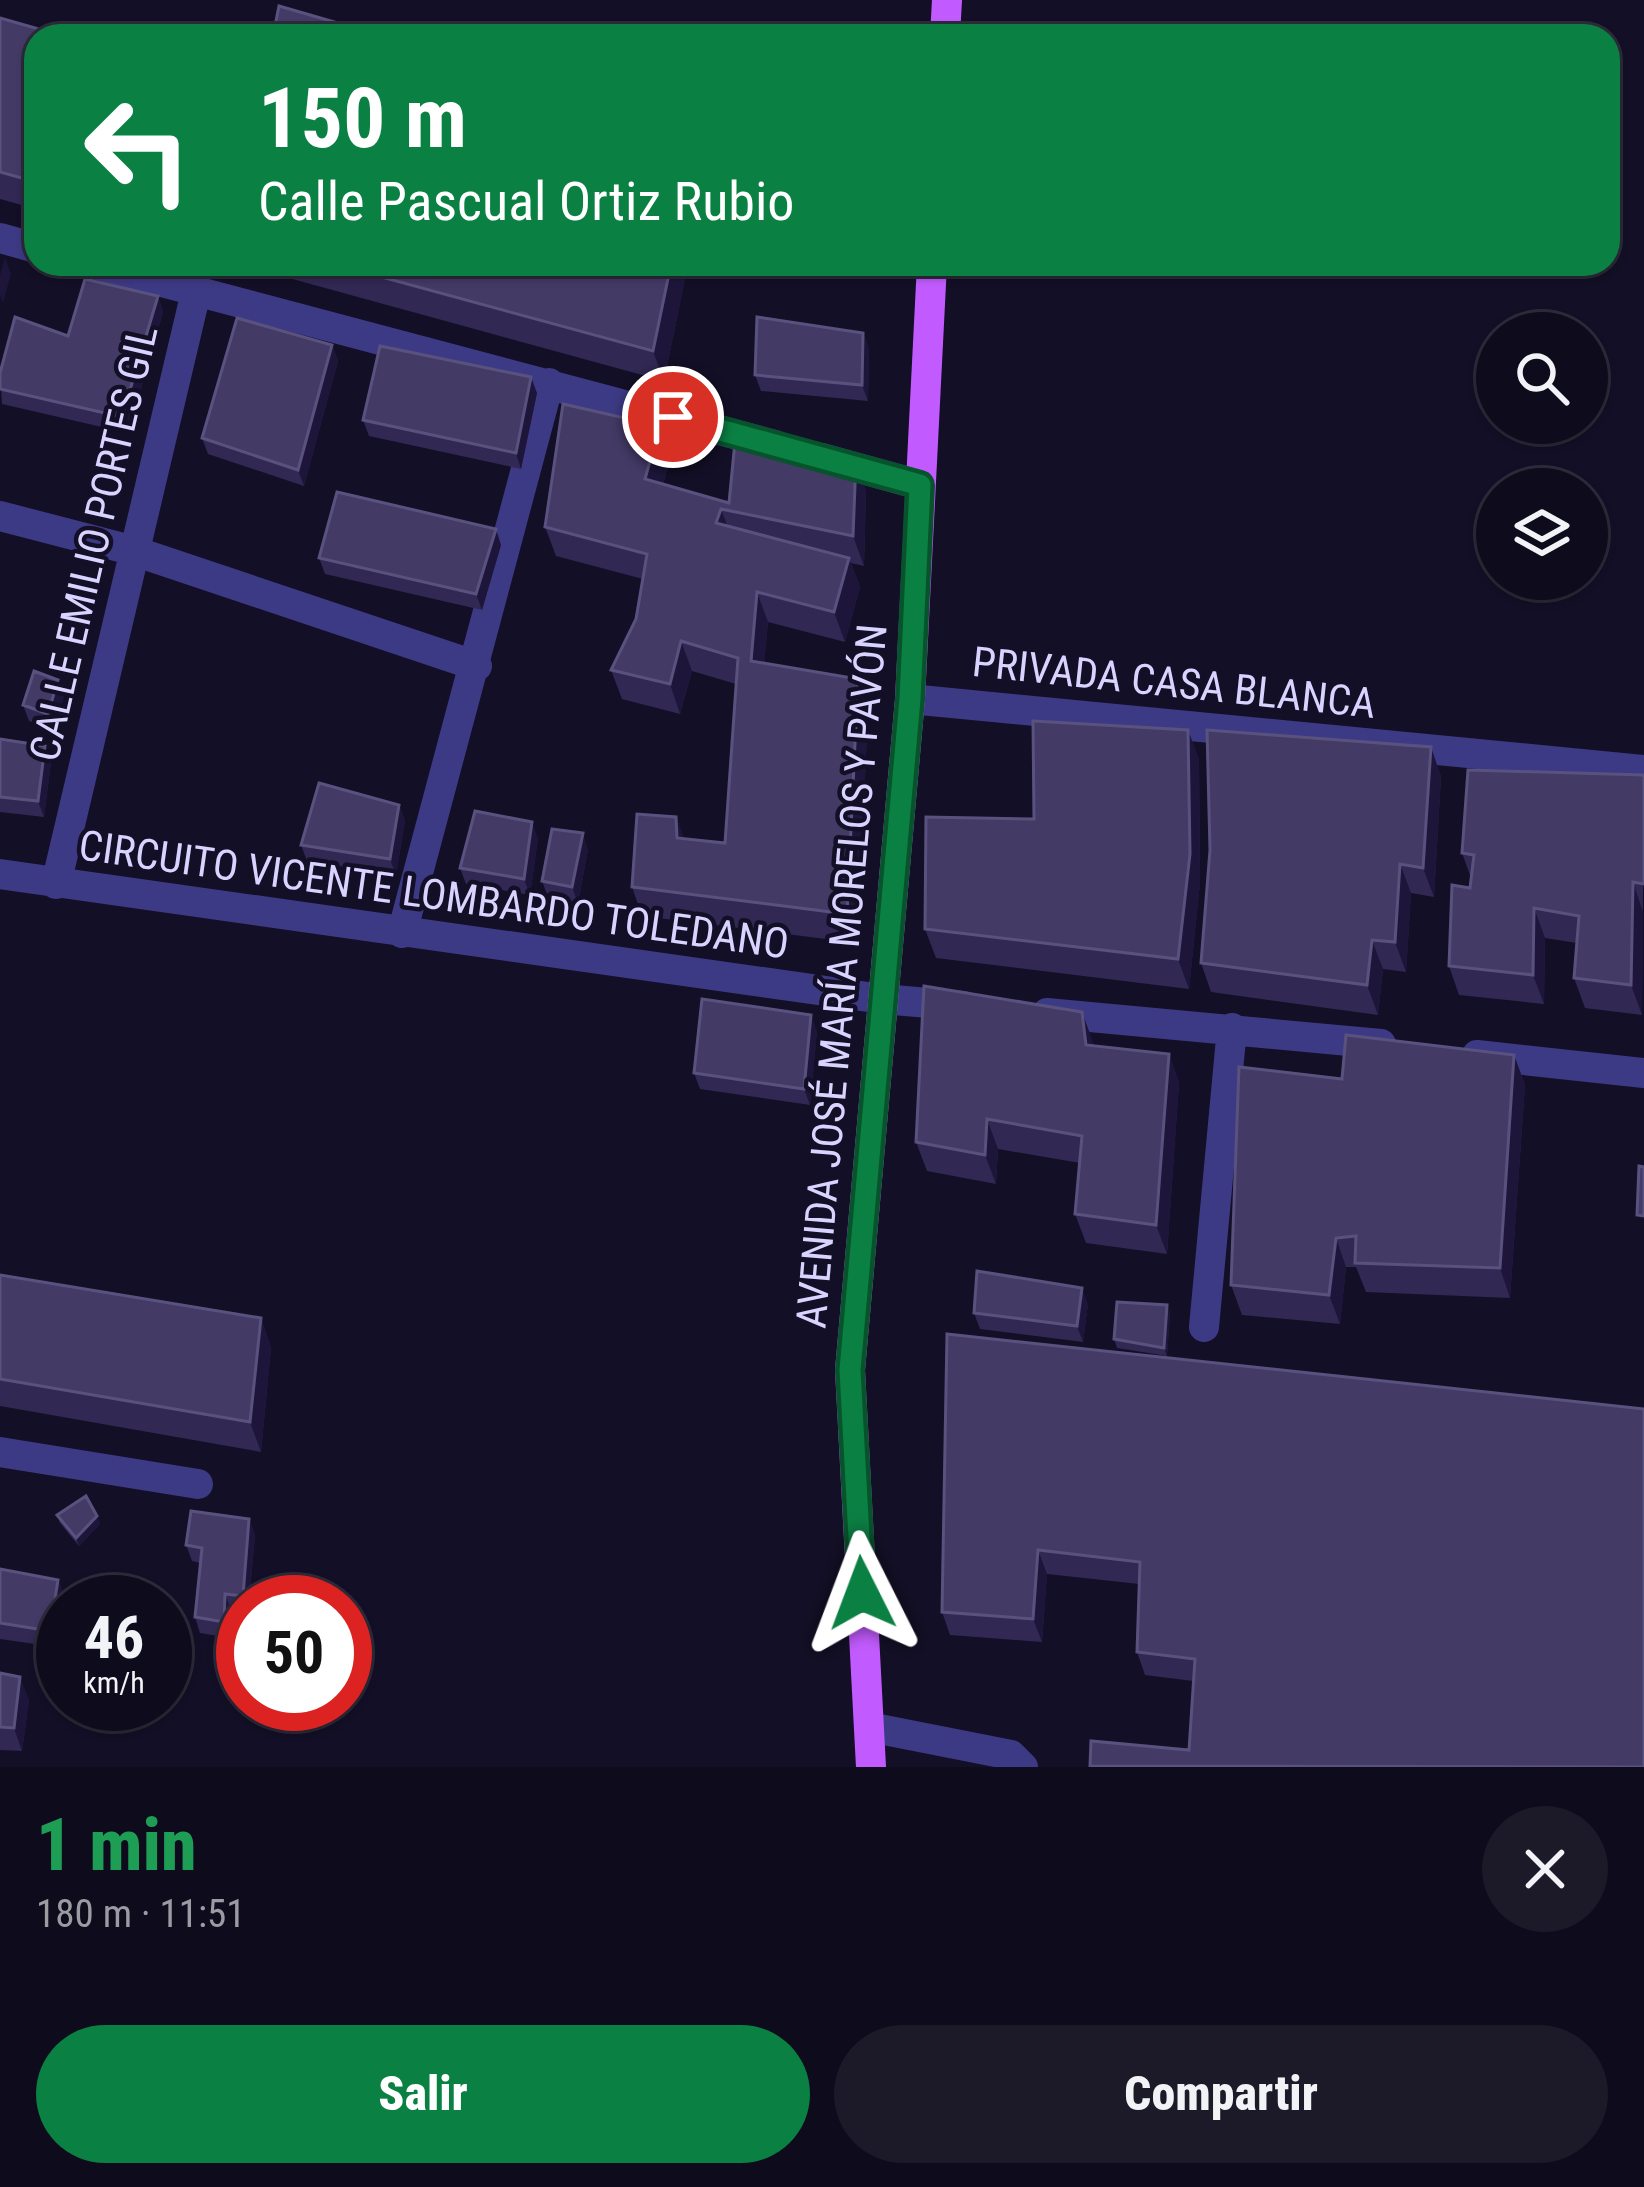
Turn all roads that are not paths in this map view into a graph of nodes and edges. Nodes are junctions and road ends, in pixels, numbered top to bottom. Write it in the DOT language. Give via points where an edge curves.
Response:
graph roads {
  1 [pos="138,276"];
  2 [pos="931,276"];
  3 [pos="196,292"];
  4 [pos="549,383"];
  5 [pos="920,485"];
  6 [pos="0,517"];
  7 [pos="131,550"];
  8 [pos="476,666"];
  9 [pos="910,699"];
  10 [pos="1644,770"];
  11 [pos="0,874"];
  12 [pos="56,884"];
  13 [pos="402,933"];
  14 [pos="882,999"];
  15 [pos="1232,1028"];
  16 [pos="1644,1073"];
  17 [pos="1204,1327"];
  18 [pos="0,1452"];
  19 [pos="198,1484"];
  20 [pos="869,1727"];
  21 [pos="871,1767"];
  22 [pos="1023,1767"];
  1 -- 3 [label="street"];
  2 -- 5 [label="main road, AVENIDA JOSÉ MARÍA MORELOS Y PAVÓN"];
  3 -- 4 [label="street"];
  3 -- 7 [label="street, CALLE EMILIO PORTES GIL"];
  4 -- 5 [label="street"];
  4 -- 8 [label="street"];
  5 -- 9 [label="main road, AVENIDA JOSÉ MARÍA MORELOS Y PAVÓN"];
  6 -- 7 [label="street"];
  7 -- 8 [label="street"];
  7 -- 12 [label="street, CALLE EMILIO PORTES GIL"];
  8 -- 13 [label="street"];
  9 -- 10 [label="street, PRIVADA CASA BLANCA"];
  9 -- 14 [label="main road, AVENIDA JOSÉ MARÍA MORELOS Y PAVÓN"];
  11 -- 12 [label="street, CIRCUITO VICENTE LOMBARDO TOLEDANO"];
  12 -- 13 [label="street, CIRCUITO VICENTE LOMBARDO TOLEDANO"];
  13 -- 14 [label="street, CIRCUITO VICENTE LOMBARDO TOLEDANO"];
  14 -- 15 [label="street, CIRCUITO VICENTE LOMBARDO TOLEDANO"];
  14 -- 20 [label="main road, AVENIDA JOSÉ MARÍA MORELOS Y PAVÓN" via="850,1370"];
  15 -- 16 [label="street, CIRCUITO VICENTE LOMBARDO TOLEDANO"];
  15 -- 17 [label="street"];
  18 -- 19 [label="street"];
  20 -- 21 [label="main road, AVENIDA JOSÉ MARÍA MORELOS Y PAVÓN"];
  20 -- 22 [label="street" via="1012,1755"];
}
